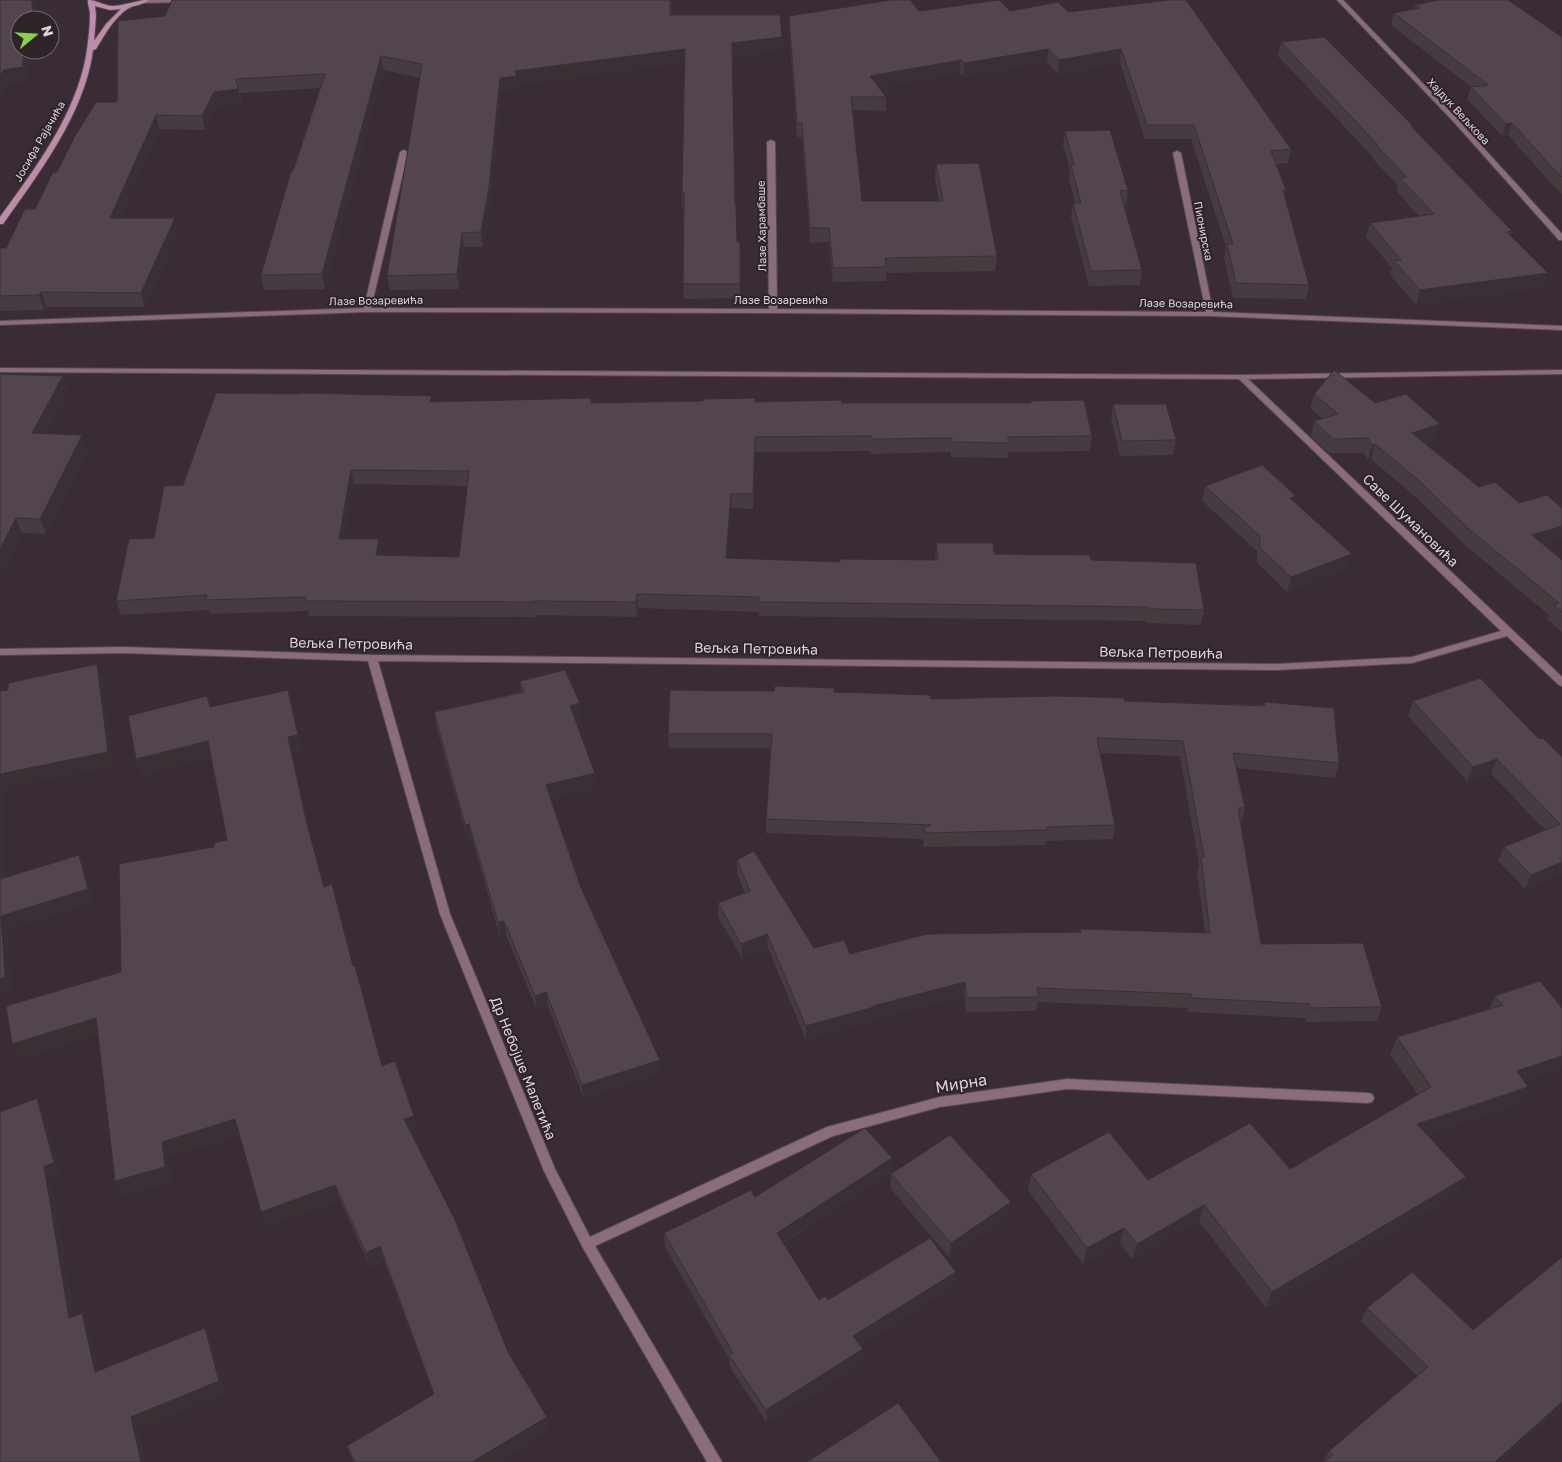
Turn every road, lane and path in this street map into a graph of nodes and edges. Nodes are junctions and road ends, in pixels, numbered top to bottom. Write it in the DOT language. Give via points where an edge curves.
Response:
graph roads {
  1 [pos="194,0"];
  2 [pos="1340,0"];
  3 [pos="90,1"];
  4 [pos="145,1"];
  5 [pos="128,6"];
  6 [pos="86,65"];
  7 [pos="771,142"];
  8 [pos="404,152"];
  9 [pos="1177,153"];
  10 [pos="0,222"];
  11 [pos="1562,238"];
  12 [pos="367,310"];
  13 [pos="773,310"];
  14 [pos="1210,314"];
  15 [pos="0,323"];
  16 [pos="1562,328"];
  17 [pos="0,370"];
  18 [pos="1562,372"];
  19 [pos="1241,377"];
  20 [pos="1508,632"];
  21 [pos="0,652"];
  22 [pos="372,658"];
  23 [pos="1562,683"];
  24 [pos="1368,1098"];
  25 [pos="587,1244"];
  26 [pos="715,1462"];
  1 -- 4 [label="street"];
  2 -- 11 [label="street, Хајдук Вељкова"];
  3 -- 5 [label="street" via="106,7"];
  3 -- 6 [label="street, Јосифа Рајачића" via="94,9 92,41"];
  4 -- 5 [label="street"];
  5 -- 6 [label="street, Јосифа Рајачића" via="100,34"];
  6 -- 10 [label="street, Јосифа Рајачића" via="74,103 36,172"];
  7 -- 13 [label="street, Лазе Харамбаше"];
  8 -- 12 [label="street"];
  9 -- 14 [label="street, Пионирска"];
  12 -- 13 [label="street, Лазе Возаревића"];
  12 -- 15 [label="street, Лазе Возаревића"];
  13 -- 14 [label="street, Лазе Возаревића"];
  14 -- 16 [label="street, Лазе Возаревића"];
  17 -- 19 [label="street"];
  18 -- 19 [label="street"];
  19 -- 20 [label="street, Саве Шумановића"];
  20 -- 22 [label="street, Вељка Петровића" via="1412,660 1278,667"];
  20 -- 23 [label="street, Саве Шумановића"];
  21 -- 22 [label="street, Вељка Петровића" via="123,650"];
  22 -- 25 [label="street, Др Небојше Малетића" via="445,914 550,1171"];
  24 -- 25 [label="street, Мирна" via="1067,1084 940,1102 831,1131"];
  25 -- 26 [label="street, Др Небојше Малетића"];
}
